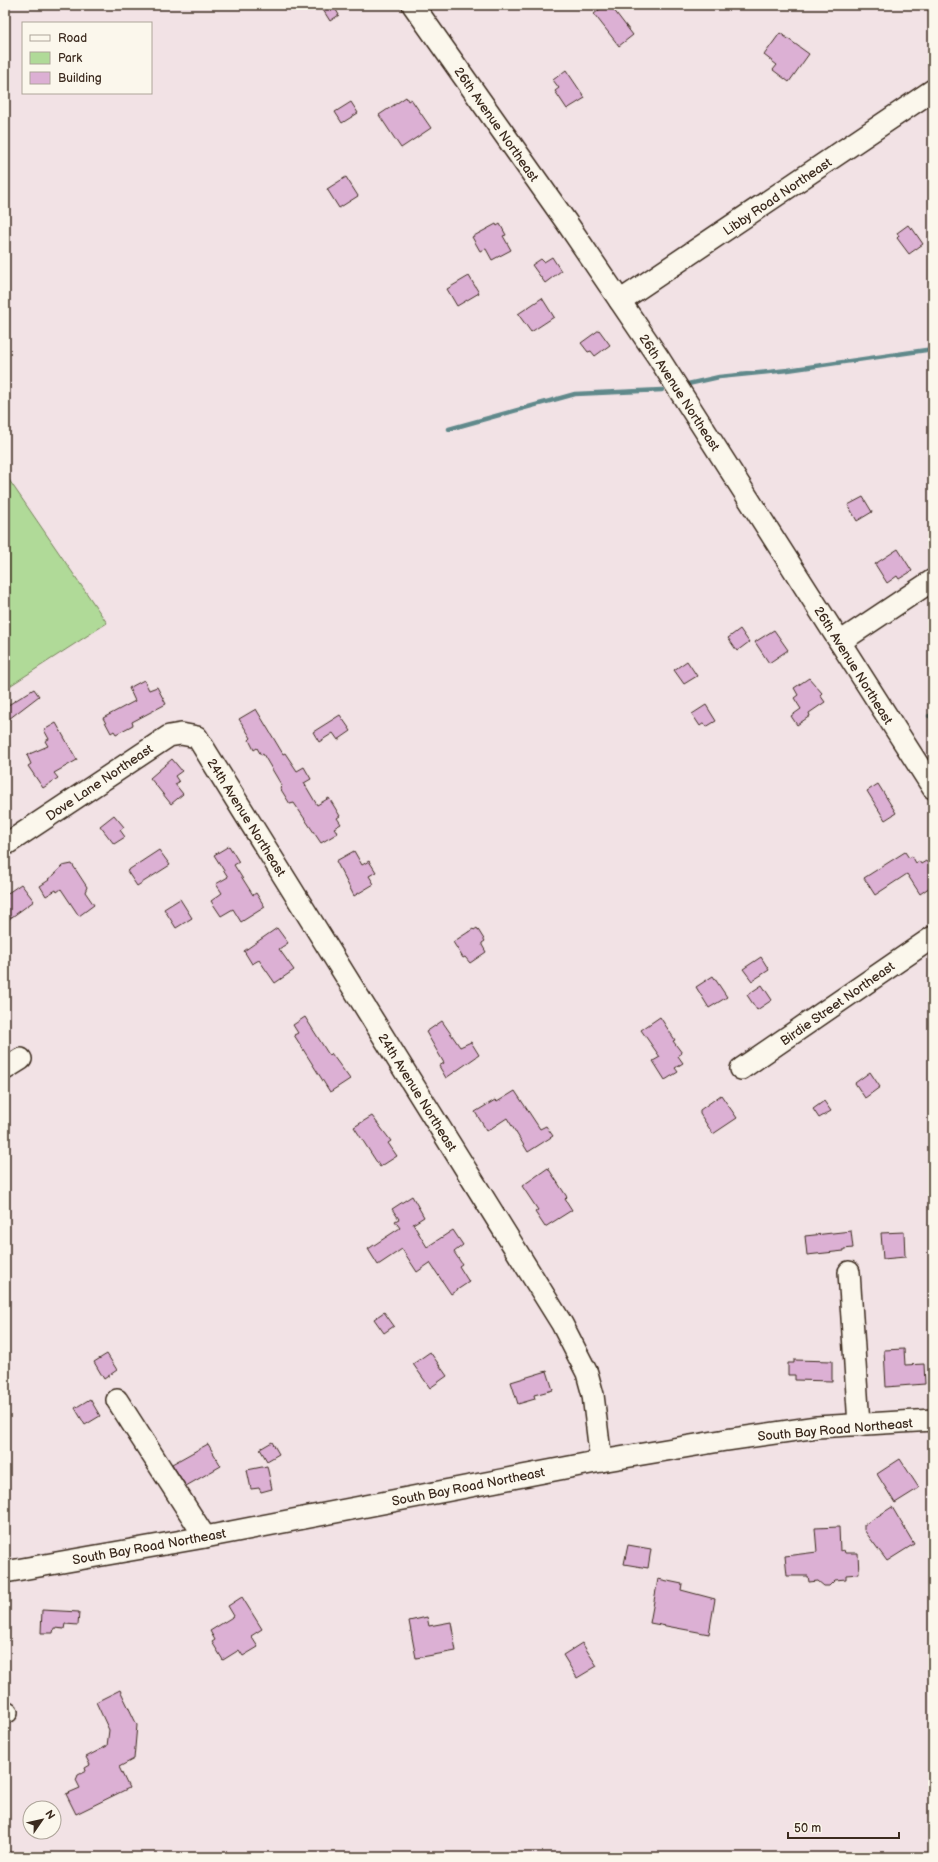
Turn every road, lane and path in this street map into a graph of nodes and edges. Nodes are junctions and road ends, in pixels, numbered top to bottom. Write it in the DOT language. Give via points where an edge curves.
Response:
graph roads {
  1 [pos="413,5"];
  2 [pos="933,90"];
  3 [pos="620,301"];
  4 [pos="933,580"];
  5 [pos="840,642"];
  6 [pos="197,737"];
  7 [pos="933,788"];
  8 [pos="5,845"];
  9 [pos="933,937"];
  10 [pos="741,1070"];
  11 [pos="849,1272"];
  12 [pos="117,1400"];
  13 [pos="933,1420"];
  14 [pos="859,1425"];
  15 [pos="601,1461"];
  16 [pos="205,1537"];
  17 [pos="5,1572"];
  1 -- 3 [label="street, 26th Avenue Northeast" via="568,223"];
  2 -- 3 [label="street, Libby Road Northeast"];
  3 -- 5 [label="street, 26th Avenue Northeast" via="689,404"];
  4 -- 5 [label="street"];
  5 -- 7 [label="street, 26th Avenue Northeast"];
  6 -- 8 [label="street, Dove Lane Northeast" via="181,734 169,736"];
  6 -- 15 [label="street, 24th Avenue Northeast" via="562,1324 587,1373 593,1395"];
  9 -- 10 [label="street, Birdie Street Northeast"];
  11 -- 14 [label="street"];
  12 -- 16 [label="street"];
  13 -- 14 [label="street, South Bay Road Northeast"];
  14 -- 15 [label="street, South Bay Road Northeast" via="769,1434"];
  15 -- 16 [label="street, South Bay Road Northeast"];
  16 -- 17 [label="street, South Bay Road Northeast"];
}
